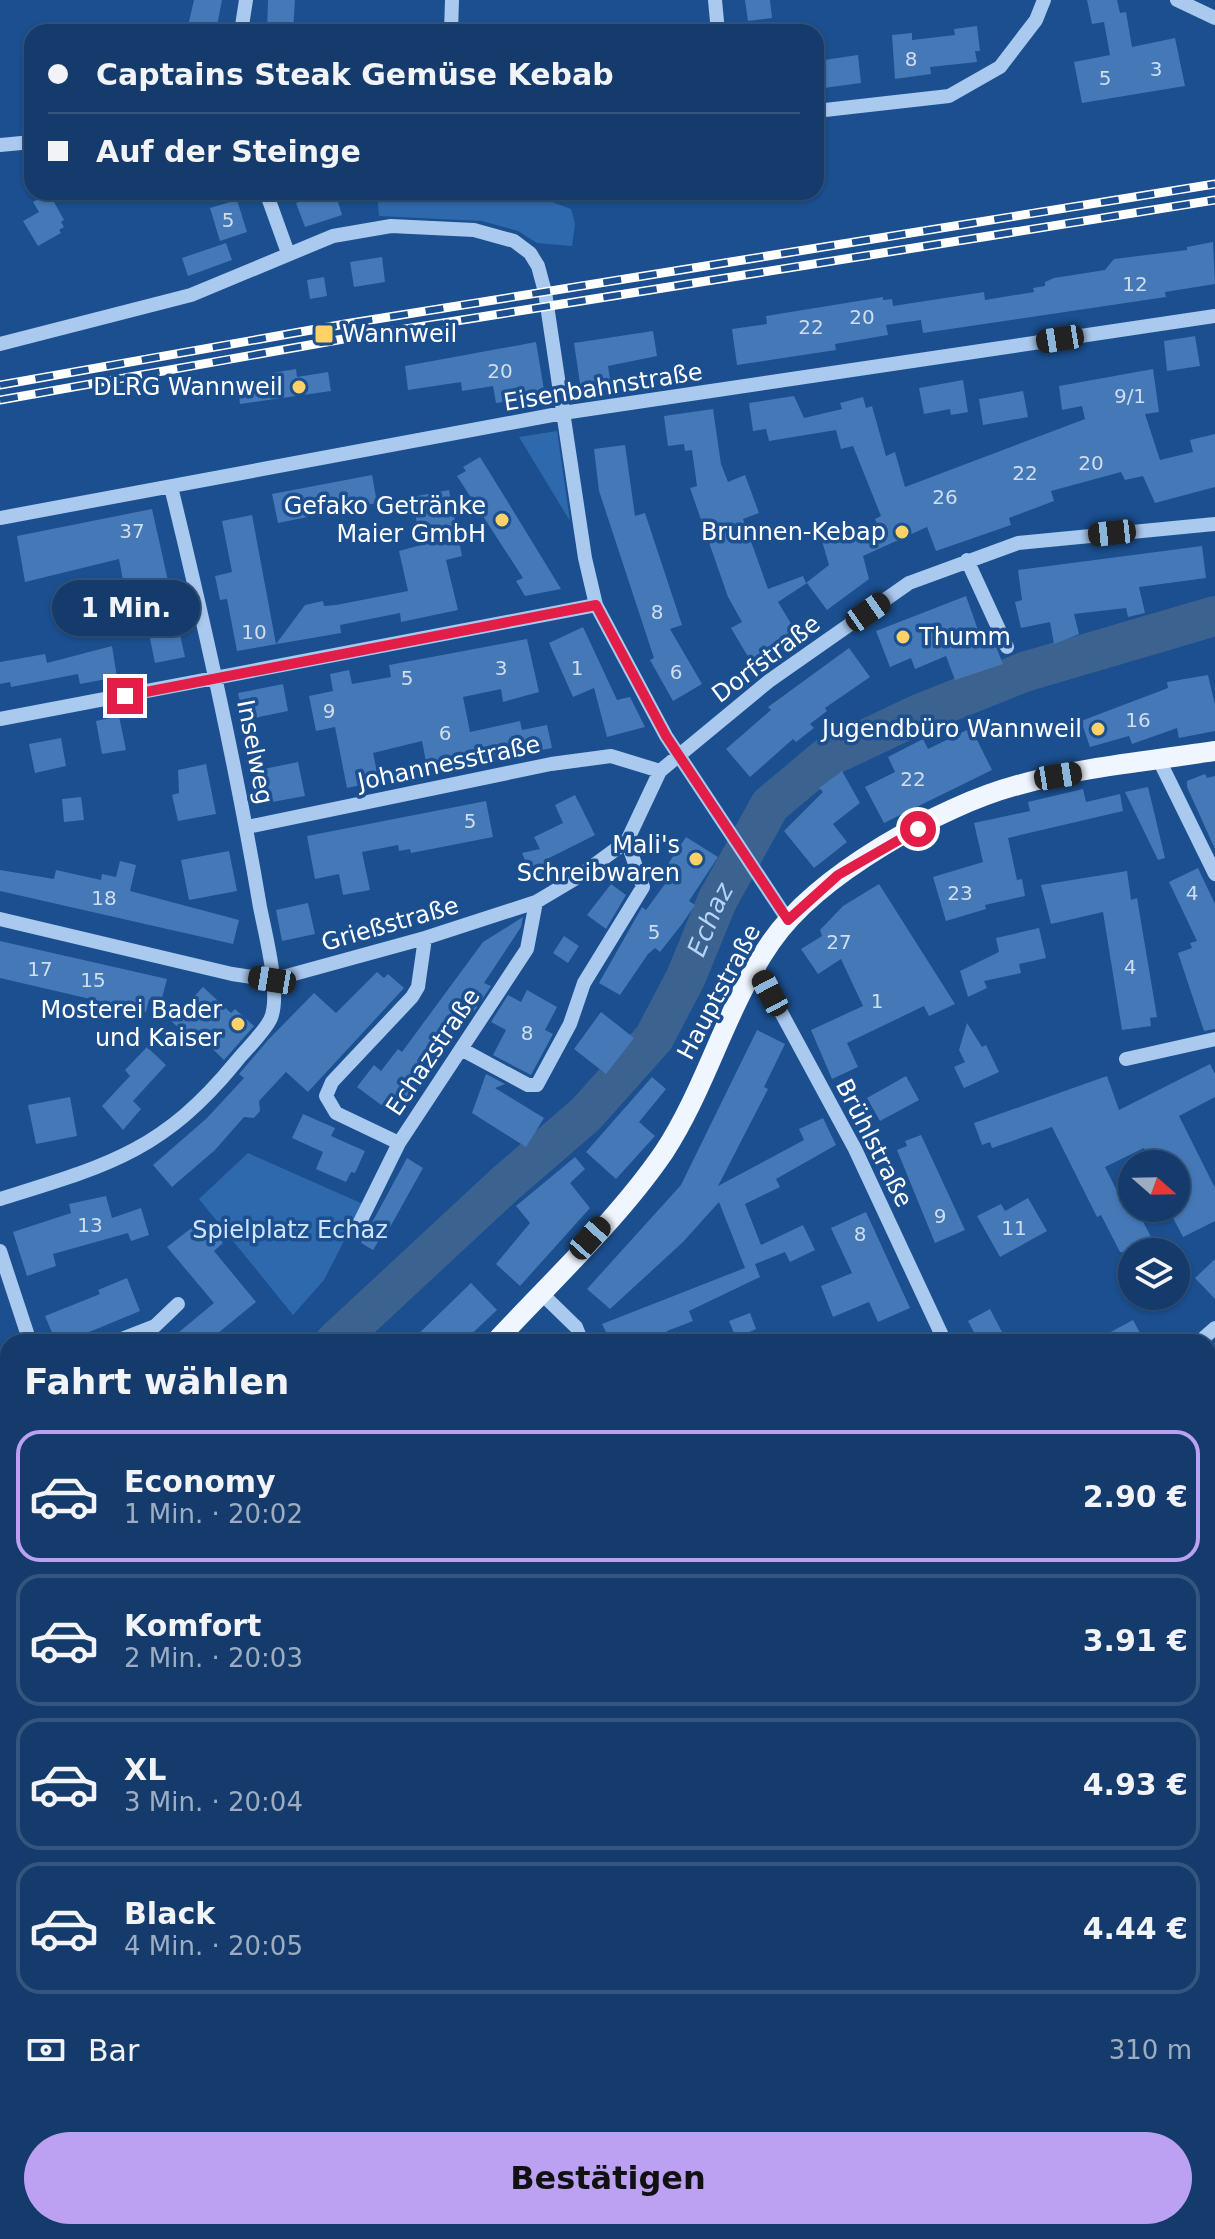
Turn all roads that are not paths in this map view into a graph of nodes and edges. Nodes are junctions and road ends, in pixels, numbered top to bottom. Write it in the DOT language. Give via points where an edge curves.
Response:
graph roads {
  1 [pos="246,0"];
  2 [pos="452,0"];
  3 [pos="715,0"];
  4 [pos="1044,0"];
  5 [pos="1177,0"];
  6 [pos="1215,18"];
  7 [pos="242,24"];
  8 [pos="451,24"];
  9 [pos="717,24"];
  10 [pos="824,110"];
  11 [pos="24,143"];
  12 [pos="0,145"];
  13 [pos="269,200"];
  14 [pos="288,253"];
  15 [pos="1215,316"];
  16 [pos="0,344"];
  17 [pos="563,413"];
  18 [pos="171,487"];
  19 [pos="0,518"];
  20 [pos="1215,524"];
  21 [pos="967,560"];
  22 [pos="596,605"];
  23 [pos="1007,647"];
  24 [pos="218,679"];
  25 [pos="0,719"];
  26 [pos="1215,751"];
  27 [pos="679,755"];
  28 [pos="1159,760"];
  29 [pos="660,771"];
  30 [pos="247,827"];
  31 [pos="627,841"];
  32 [pos="1215,874"];
  33 [pos="536,902"];
  34 [pos="0,919"];
  35 [pos="788,920"];
  36 [pos="425,938"];
  37 [pos="756,966"];
  38 [pos="272,980"];
  39 [pos="1215,1039"];
  40 [pos="461,1049"];
  41 [pos="1126,1059"];
  42 [pos="399,1143"];
  43 [pos="0,1199"];
  44 [pos="359,1224"];
  45 [pos="0,1251"];
  46 [pos="540,1292"];
  47 [pos="178,1304"];
  48 [pos="27,1334"];
  49 [pos="134,1334"];
  50 [pos="502,1334"];
  51 [pos="579,1334"];
  52 [pos="941,1334"];
  1 -- 7 [label="street"];
  2 -- 8 [label="street"];
  3 -- 9 [label="street"];
  4 -- 10 [label="street" via="1036,20 1000,67 949,96"];
  5 -- 6 [label="street"];
  11 -- 12 [label="street"];
  13 -- 14 [label="street"];
  14 -- 16 [label="street" via="191,295"];
  14 -- 17 [label="street" via="361,229 416,226 474,230 522,245 538,266 545,292"];
  15 -- 17 [label="street, Eisenbahnstraße"];
  17 -- 18 [label="street, Eisenbahnstraße"];
  17 -- 22 [label="street"];
  18 -- 19 [label="street, Eisenbahnstraße"];
  18 -- 24 [label="street, Inselweg"];
  20 -- 21 [label="street, Dorfstraße" via="1018,543"];
  21 -- 23 [label="street"];
  21 -- 27 [label="street, Dorfstraße" via="909,583 769,681"];
  22 -- 24 [label="street"];
  22 -- 27 [label="street"];
  24 -- 25 [label="street"];
  24 -- 30 [label="street, Inselweg"];
  26 -- 28 [label="main road, Hauptstraße"];
  27 -- 29 [label="street, Grießstraße"];
  27 -- 35 [label="street"];
  28 -- 32 [label="street"];
  28 -- 35 [label="main road, Hauptstraße" via="1045,779 984,797 864,858"];
  29 -- 30 [label="street, Johannesstraße" via="611,756 551,764"];
  29 -- 31 [label="street, Grießstraße"];
  30 -- 38 [label="street, Inselweg"];
  31 -- 33 [label="street, Grießstraße"];
  31 -- 40 [label="street" via="643,887 584,983 570,1024 537,1085"];
  33 -- 36 [label="street, Grießstraße"];
  33 -- 40 [label="street, Echazstraße" via="527,949"];
  34 -- 38 [label="street, Grießstraße"];
  35 -- 37 [label="main road, Hauptstraße"];
  36 -- 38 [label="street, Grießstraße"];
  36 -- 42 [label="street" via="412,997 332,1082 326,1096 336,1113"];
  37 -- 46 [label="main road, Hauptstraße" via="665,1150"];
  37 -- 52 [label="street, Brühlstraße" via="855,1149"];
  38 -- 43 [label="street, Inselweg" via="271,1019 179,1121 141,1149 102,1167"];
  39 -- 41 [label="street"];
  40 -- 42 [label="street, Echazstraße"];
  42 -- 44 [label="street, Echazstraße"];
  45 -- 48 [label="street"];
  46 -- 50 [label="main road, Hauptstraße"];
  46 -- 51 [label="street"];
  47 -- 49 [label="street" via="155,1326"];
}
